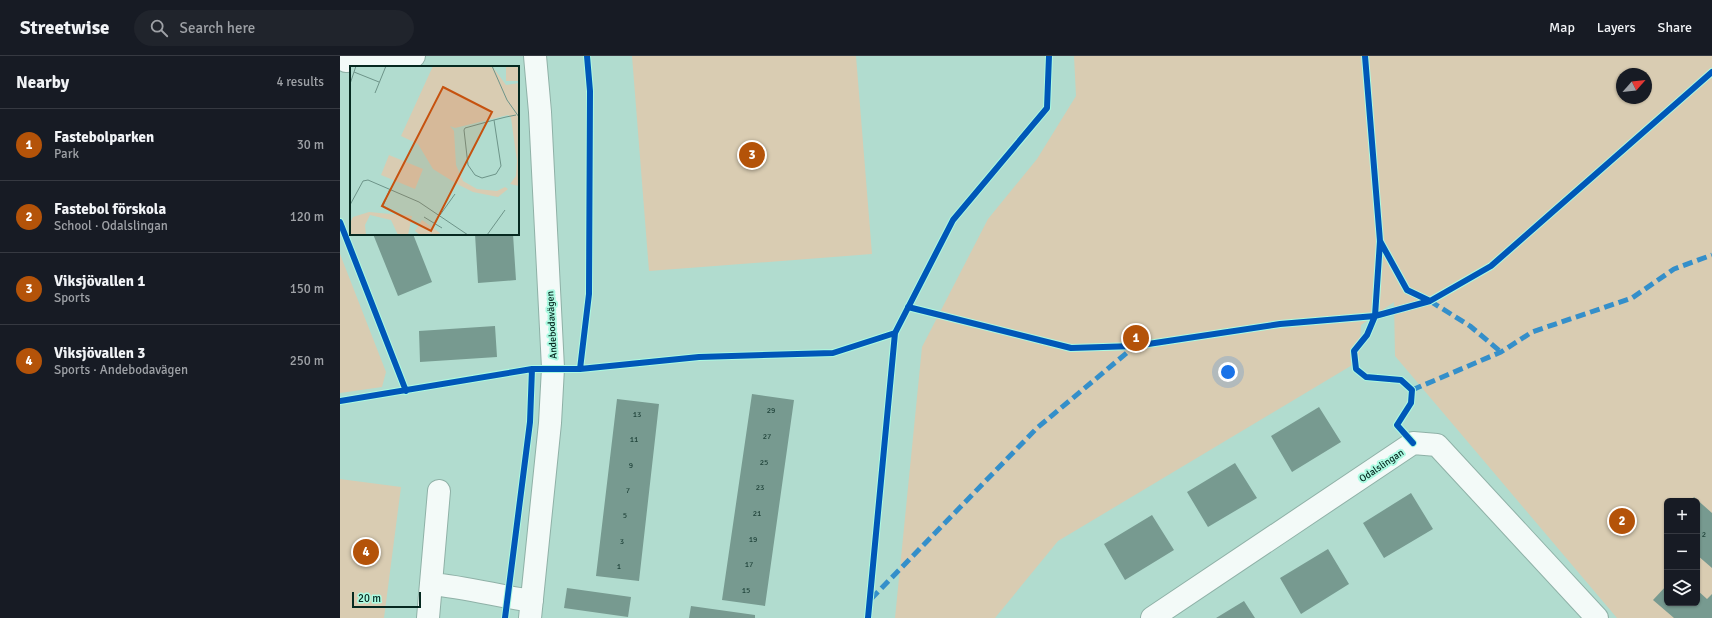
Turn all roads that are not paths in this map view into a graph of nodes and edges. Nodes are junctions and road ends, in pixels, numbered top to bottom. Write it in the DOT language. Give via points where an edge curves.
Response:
graph roads {
  1 [pos="414,56"];
  2 [pos="536,56"];
  3 [pos="346,61"];
  4 [pos="377,61"];
  5 [pos="439,491"];
  6 [pos="431,584"];
  7 [pos="531,609"];
  8 [pos="428,618"];
  9 [pos="1152,618"];
  10 [pos="1598,618"];
  1 -- 4 [label="street"];
  2 -- 7 [label="street, Andebodavägen" via="553,368 550,423"];
  3 -- 4 [label="street"];
  5 -- 6 [label="street"];
  6 -- 7 [label="street" via="459,586 507,598"];
  6 -- 8 [label="street"];
  9 -- 10 [label="street, Odalslingan" via="1413,443 1437,445"];
}
